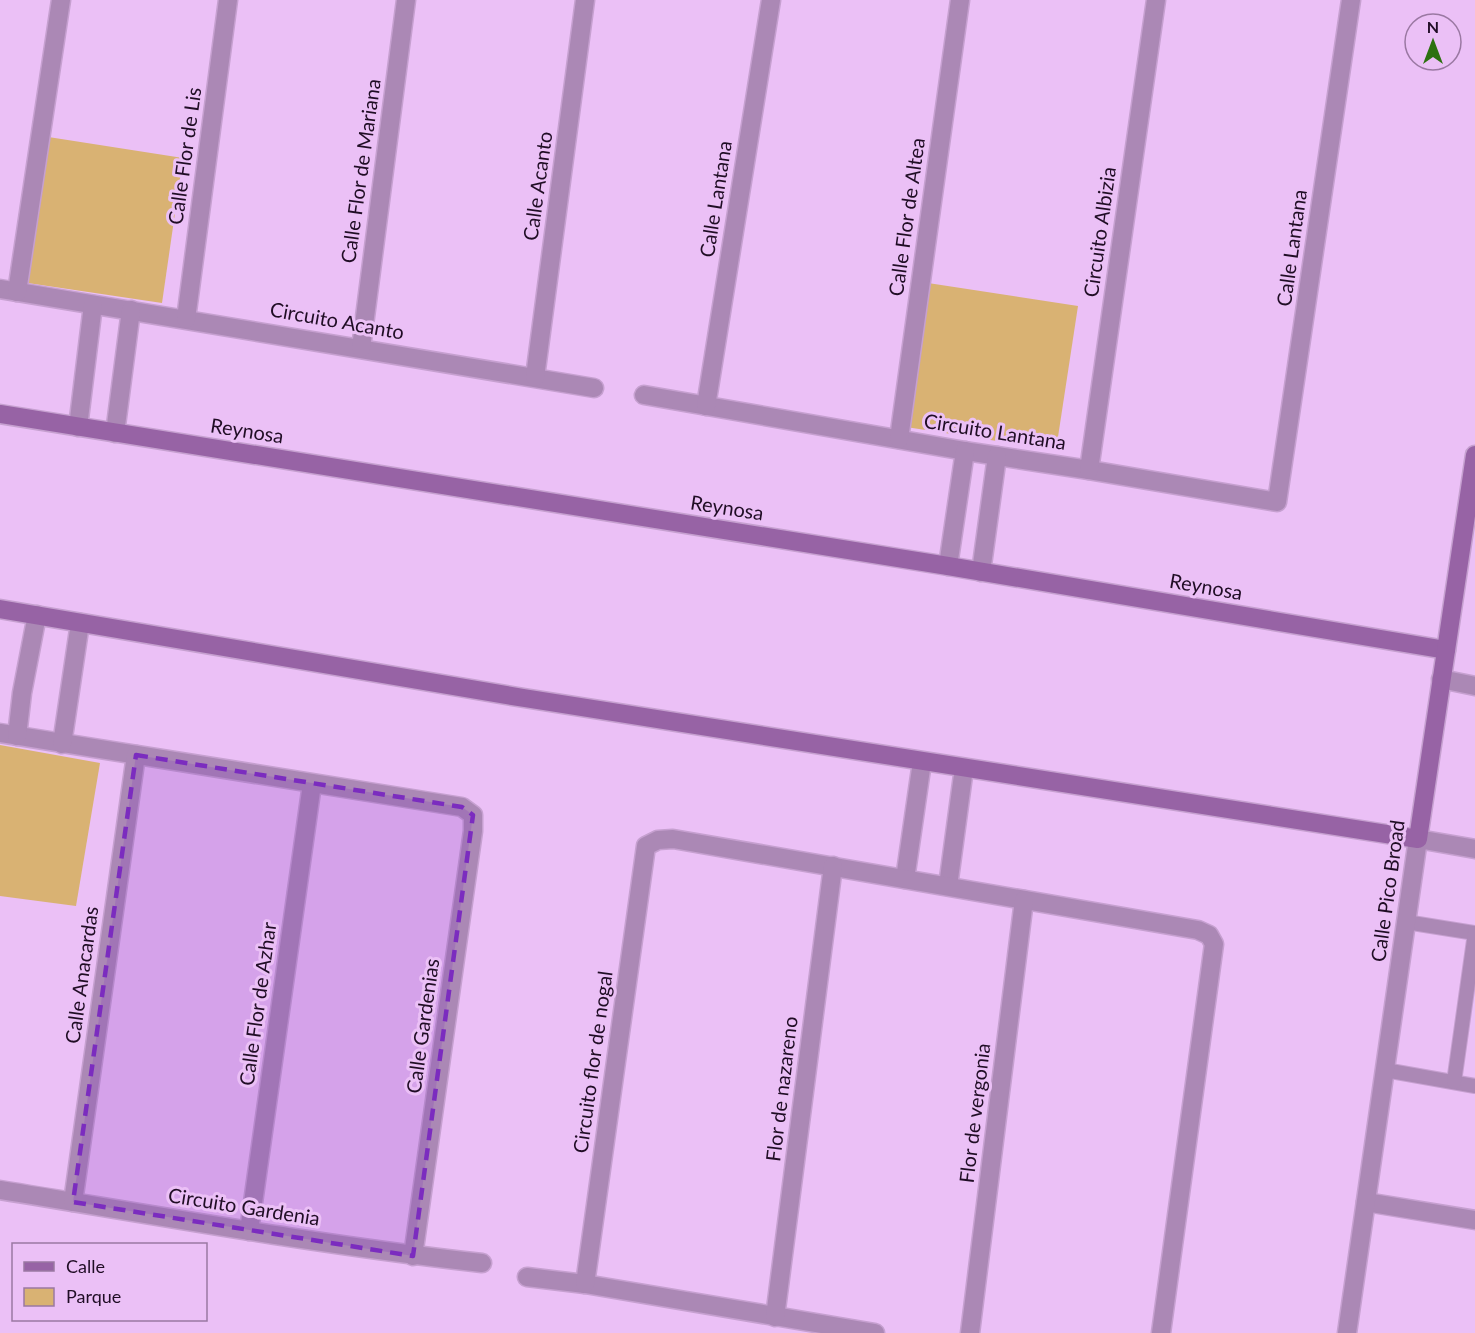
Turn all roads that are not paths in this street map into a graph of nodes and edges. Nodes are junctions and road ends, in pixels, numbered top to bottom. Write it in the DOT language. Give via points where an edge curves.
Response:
graph roads {
  1 [pos="61,0"];
  2 [pos="228,0"];
  3 [pos="406,0"];
  4 [pos="585,0"];
  5 [pos="771,0"];
  6 [pos="960,0"];
  7 [pos="1156,0"];
  8 [pos="1351,0"];
  9 [pos="9,291"];
  10 [pos="93,305"];
  11 [pos="131,310"];
  12 [pos="186,319"];
  13 [pos="361,348"];
  14 [pos="535,377"];
  15 [pos="594,388"];
  16 [pos="644,395"];
  17 [pos="706,406"];
  18 [pos="0,414"];
  19 [pos="78,427"];
  20 [pos="115,433"];
  21 [pos="899,439"];
  22 [pos="965,451"];
  23 [pos="1475,455"];
  24 [pos="997,456"];
  25 [pos="1089,470"];
  26 [pos="1277,502"];
  27 [pos="948,566"];
  28 [pos="981,572"];
  29 [pos="0,609"];
  30 [pos="38,615"];
  31 [pos="80,623"];
  32 [pos="1446,651"];
  33 [pos="1441,679"];
  34 [pos="1475,686"];
  35 [pos="9,735"];
  36 [pos="62,744"];
  37 [pos="136,755"];
  38 [pos="922,762"];
  39 [pos="964,768"];
  40 [pos="312,784"];
  41 [pos="1418,839"];
  42 [pos="1475,849"];
  43 [pos="832,866"];
  44 [pos="905,879"];
  45 [pos="948,886"];
  46 [pos="1024,900"];
  47 [pos="1406,922"];
  48 [pos="1475,933"];
  49 [pos="1385,1070"];
  50 [pos="1454,1082"];
  51 [pos="1475,1086"];
  52 [pos="0,1190"];
  53 [pos="73,1202"];
  54 [pos="1366,1202"];
  55 [pos="1475,1220"];
  56 [pos="249,1231"];
  57 [pos="413,1256"];
  58 [pos="482,1263"];
  59 [pos="527,1277"];
  60 [pos="585,1284"];
  61 [pos="775,1317"];
  62 [pos="875,1333"];
  63 [pos="970,1333"];
  64 [pos="1161,1333"];
  65 [pos="1347,1333"];
  1 -- 9 [label="street"];
  2 -- 12 [label="street, Calle Flor de Lis"];
  3 -- 13 [label="street, Calle Flor de Mariana"];
  4 -- 14 [label="street, Calle Acanto"];
  5 -- 17 [label="street, Calle Lantana"];
  6 -- 21 [label="street, Calle Flor de Altea"];
  7 -- 25 [label="street, Circuito Albizia"];
  8 -- 26 [label="street, Calle Lantana"];
  9 -- 10 [label="street, Circuito Acanto"];
  10 -- 11 [label="street, Circuito Acanto"];
  10 -- 19 [label="street"];
  11 -- 12 [label="street, Circuito Acanto"];
  11 -- 20 [label="street"];
  12 -- 13 [label="street, Circuito Acanto"];
  13 -- 14 [label="street, Circuito Acanto"];
  14 -- 15 [label="street, Circuito Acanto"];
  16 -- 17 [label="street, Circuito Lantana"];
  17 -- 21 [label="street, Circuito Lantana"];
  18 -- 19 [label="main road, Reynosa"];
  19 -- 20 [label="main road, Reynosa"];
  20 -- 27 [label="main road, Reynosa"];
  21 -- 22 [label="street, Circuito Lantana"];
  22 -- 24 [label="street, Circuito Lantana"];
  22 -- 27 [label="street"];
  23 -- 32 [label="main road, Calle Pico Broad"];
  24 -- 25 [label="street, Circuito Lantana"];
  24 -- 28 [label="street"];
  25 -- 26 [label="street, Circuito Lantana"];
  27 -- 28 [label="main road, Reynosa"];
  28 -- 32 [label="main road, Reynosa"];
  29 -- 30 [label="main road"];
  30 -- 31 [label="main road"];
  30 -- 35 [label="street"];
  31 -- 36 [label="street"];
  31 -- 38 [label="main road"];
  32 -- 33 [label="main road, Calle Pico Broad"];
  33 -- 34 [label="street"];
  33 -- 41 [label="main road, Calle Pico Broad"];
  35 -- 36 [label="street"];
  36 -- 37 [label="street"];
  37 -- 40 [label="street"];
  37 -- 53 [label="street, Calle Anacardas"];
  38 -- 39 [label="main road"];
  38 -- 44 [label="street"];
  39 -- 41 [label="main road"];
  39 -- 45 [label="street"];
  40 -- 56 [label="street, Calle Flor de Azhar"];
  40 -- 57 [label="street, Calle Gardenias" via="462,807 473,816"];
  41 -- 42 [label="street"];
  41 -- 47 [label="street, Calle Pico Broad"];
  43 -- 44 [label="street"];
  43 -- 60 [label="street, Circuito flor de nogal" via="673,839 646,846"];
  43 -- 61 [label="street, Flor de nazareno"];
  44 -- 45 [label="street"];
  45 -- 46 [label="street"];
  46 -- 63 [label="street, Flor de vergonia"];
  46 -- 64 [label="street" via="1198,930 1209,935 1214,944"];
  47 -- 48 [label="lane"];
  47 -- 49 [label="street, Calle Pico Broad"];
  48 -- 50 [label="lane"];
  49 -- 50 [label="lane"];
  49 -- 54 [label="street, Calle Pico Broad"];
  50 -- 51 [label="lane"];
  52 -- 53 [label="street, Circuito Gardenia"];
  53 -- 56 [label="street, Circuito Gardenia"];
  54 -- 55 [label="street"];
  54 -- 65 [label="street, Calle Pico Broad"];
  56 -- 57 [label="street, Circuito Gardenia"];
  57 -- 58 [label="street, Circuito Gardenia"];
  59 -- 60 [label="street"];
  60 -- 61 [label="street"];
  61 -- 62 [label="street"];
}
